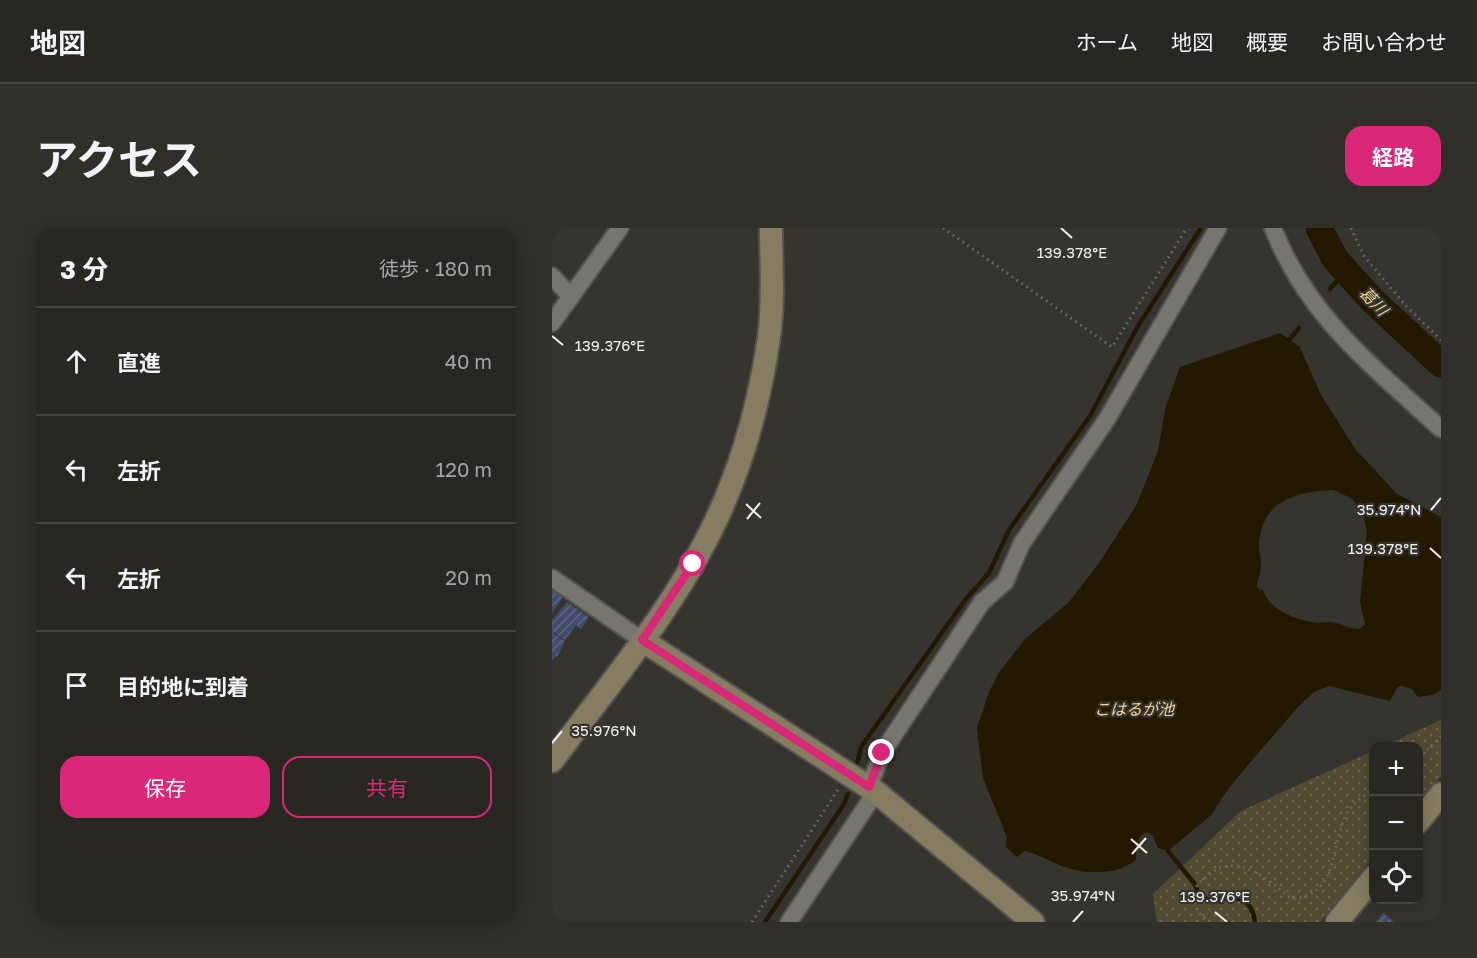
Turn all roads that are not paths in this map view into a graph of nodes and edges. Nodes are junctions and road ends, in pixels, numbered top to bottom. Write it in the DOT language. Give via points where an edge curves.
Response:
graph roads {
  1 [pos="620,228"];
  2 [pos="771,228"];
  3 [pos="1218,228"];
  4 [pos="1273,228"];
  5 [pos="552,276"];
  6 [pos="571,297"];
  7 [pos="552,323"];
  8 [pos="1441,429"];
  9 [pos="552,578"];
  10 [pos="642,640"];
  11 [pos="552,761"];
  12 [pos="872,789"];
  13 [pos="1441,794"];
  14 [pos="1423,817"];
  15 [pos="1369,883"];
  16 [pos="789,922"];
  17 [pos="1033,922"];
  18 [pos="1337,922"];
  1 -- 6 [label="street"];
  2 -- 10 [label="street" via="769,335 748,435 710,533"];
  3 -- 12 [label="street" via="1107,419 1022,543 1005,582 982,602 882,753"];
  4 -- 8 [label="street" via="1299,282 1320,313"];
  5 -- 6 [label="street"];
  6 -- 7 [label="street"];
  9 -- 10 [label="street"];
  10 -- 11 [label="street"];
  10 -- 12 [label="street"];
  12 -- 16 [label="street"];
  12 -- 17 [label="street"];
  13 -- 14 [label="street"];
  15 -- 18 [label="street"];
}
